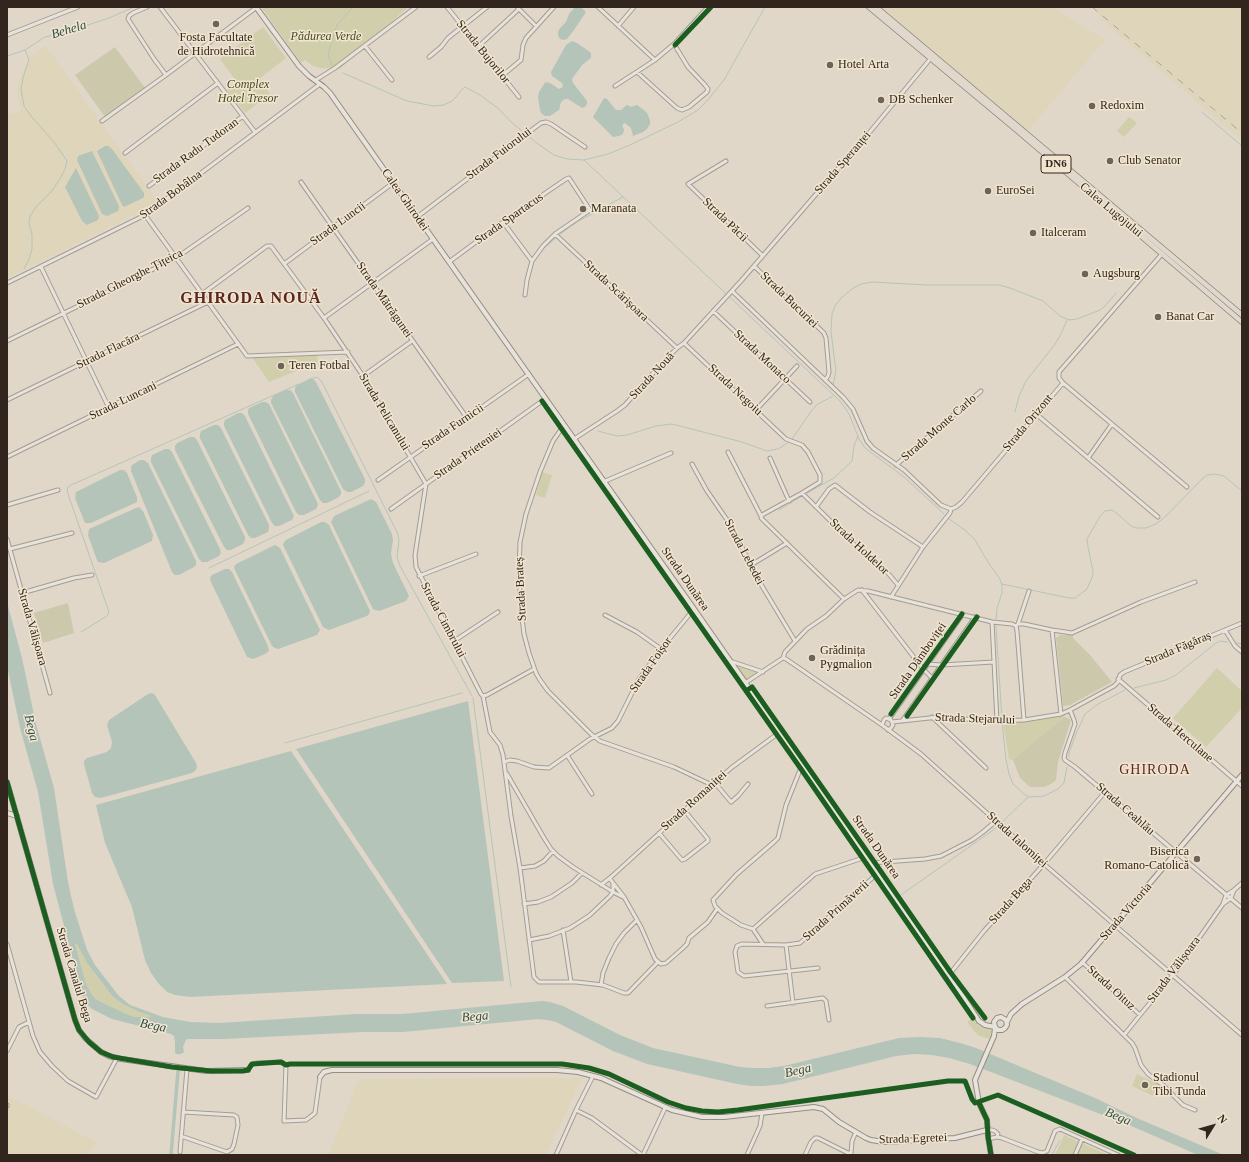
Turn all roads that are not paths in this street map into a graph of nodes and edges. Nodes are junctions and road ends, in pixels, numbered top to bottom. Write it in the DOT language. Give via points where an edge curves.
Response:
graph roads {
  1 [pos="78,7"];
  2 [pos="147,7"];
  3 [pos="160,7"];
  4 [pos="256,7"];
  5 [pos="416,7"];
  6 [pos="447,7"];
  7 [pos="487,7"];
  8 [pos="554,7"];
  9 [pos="598,7"];
  10 [pos="634,7"];
  11 [pos="708,7"];
  12 [pos="869,7"];
  13 [pos="876,7"];
  14 [pos="518,8"];
  15 [pos="69,9"];
  16 [pos="463,26"];
  17 [pos="536,26"];
  18 [pos="618,26"];
  19 [pos="7,36"];
  20 [pos="674,44"];
  21 [pos="365,46"];
  22 [pos="479,46"];
  23 [pos="195,53"];
  24 [pos="429,57"];
  25 [pos="930,58"];
  26 [pos="655,60"];
  27 [pos="637,72"];
  28 [pos="166,75"];
  29 [pos="503,75"];
  30 [pos="316,80"];
  31 [pos="392,80"];
  32 [pos="218,83"];
  33 [pos="320,84"];
  34 [pos="615,86"];
  35 [pos="519,97"];
  36 [pos="243,116"];
  37 [pos="102,121"];
  38 [pos="255,132"];
  39 [pos="585,147"];
  40 [pos="125,153"];
  41 [pos="726,161"];
  42 [pos="301,182"];
  43 [pos="393,183"];
  44 [pos="149,186"];
  45 [pos="248,208"];
  46 [pos="145,215"];
  47 [pos="417,217"];
  48 [pos="503,222"];
  49 [pos="332,228"];
  50 [pos="555,234"];
  51 [pos="433,239"];
  52 [pos="1162,254"];
  53 [pos="763,256"];
  54 [pos="176,258"];
  55 [pos="532,261"];
  56 [pos="449,262"];
  57 [pos="284,264"];
  58 [pos="754,266"];
  59 [pos="41,267"];
  60 [pos="372,282"];
  61 [pos="7,283"];
  62 [pos="732,291"];
  63 [pos="202,294"];
  64 [pos="525,295"];
  65 [pos="208,302"];
  66 [pos="713,311"];
  67 [pos="64,314"];
  68 [pos="1242,315"];
  69 [pos="324,318"];
  70 [pos="1242,322"];
  71 [pos="7,341"];
  72 [pos="412,342"];
  73 [pos="684,343"];
  74 [pos="238,344"];
  75 [pos="677,348"];
  76 [pos="348,352"];
  77 [pos="87,361"];
  78 [pos="797,366"];
  79 [pos="529,374"];
  80 [pos="363,376"];
  81 [pos="785,379"];
  82 [pos="825,380"];
  83 [pos="1063,383"];
  84 [pos="982,391"];
  85 [pos="545,399"];
  86 [pos="7,400"];
  87 [pos="810,402"];
  88 [pos="109,408"];
  89 [pos="756,410"];
  90 [pos="1036,414"];
  91 [pos="467,418"];
  92 [pos="1112,424"];
  93 [pos="564,425"];
  94 [pos="574,439"];
  95 [pos="728,452"];
  96 [pos="671,453"];
  97 [pos="410,456"];
  98 [pos="7,457"];
  99 [pos="770,458"];
  100 [pos="1088,458"];
  101 [pos="692,464"];
  102 [pos="896,465"];
  103 [pos="378,480"];
  104 [pos="603,482"];
  105 [pos="426,484"];
  106 [pos="1187,486"];
  107 [pos="58,490"];
  108 [pos="802,493"];
  109 [pos="789,501"];
  110 [pos="7,505"];
  111 [pos="816,507"];
  112 [pos="391,509"];
  113 [pos="952,509"];
  114 [pos="761,516"];
  115 [pos="1158,517"];
  116 [pos="72,532"];
  117 [pos="7,539"];
  118 [pos="787,543"];
  119 [pos="923,547"];
  120 [pos="10,550"];
  121 [pos="476,554"];
  122 [pos="751,565"];
  123 [pos="92,574"];
  124 [pos="419,576"];
  125 [pos="1195,582"];
  126 [pos="898,585"];
  127 [pos="862,590"];
  128 [pos="1029,591"];
  129 [pos="22,592"];
  130 [pos="891,597"];
  131 [pos="844,599"];
  132 [pos="694,609"];
  133 [pos="498,612"];
  134 [pos="962,614"];
  135 [pos="604,615"];
  136 [pos="975,617"];
  137 [pos="992,622"];
  138 [pos="1242,623"];
  139 [pos="1017,625"];
  140 [pos="1052,630"];
  141 [pos="1225,630"];
  142 [pos="454,641"];
  143 [pos="795,641"];
  144 [pos="661,649"];
  145 [pos="1242,652"];
  146 [pos="783,658"];
  147 [pos="730,661"];
  148 [pos="994,662"];
  149 [pos="928,664"];
  150 [pos="941,665"];
  151 [pos="534,669"];
  152 [pos="924,670"];
  153 [pos="763,672"];
  154 [pos="932,678"];
  155 [pos="1118,679"];
  156 [pos="745,683"];
  157 [pos="50,693"];
  158 [pos="482,696"];
  159 [pos="1070,710"];
  160 [pos="1061,714"];
  161 [pos="932,717"];
  162 [pos="889,719"];
  163 [pos="1024,720"];
  164 [pos="902,721"];
  165 [pos="998,721"];
  166 [pos="892,722"];
  167 [pos="882,725"];
  168 [pos="888,730"];
  169 [pos="780,732"];
  170 [pos="594,737"];
  171 [pos="567,755"];
  172 [pos="504,762"];
  173 [pos="803,766"];
  174 [pos="986,768"];
  175 [pos="506,772"];
  176 [pos="1242,775"];
  177 [pos="1236,781"];
  178 [pos="7,782"];
  179 [pos="713,784"];
  180 [pos="748,784"];
  181 [pos="1242,786"];
  182 [pos="1105,792"];
  183 [pos="592,794"];
  184 [pos="684,810"];
  185 [pos="7,813"];
  186 [pos="17,816"];
  187 [pos="999,823"];
  188 [pos="659,833"];
  189 [pos="553,851"];
  190 [pos="1176,853"];
  191 [pos="866,857"];
  192 [pos="871,863"];
  193 [pos="1044,864"];
  194 [pos="520,868"];
  195 [pos="582,873"];
  196 [pos="878,873"];
  197 [pos="612,876"];
  198 [pos="1242,883"];
  199 [pos="613,884"];
  200 [pos="601,885"];
  201 [pos="613,892"];
  202 [pos="624,897"];
  203 [pos="1228,897"];
  204 [pos="524,904"];
  205 [pos="1242,908"];
  206 [pos="717,909"];
  207 [pos="637,920"];
  208 [pos="1114,925"];
  209 [pos="753,929"];
  210 [pos="563,930"];
  211 [pos="529,940"];
  212 [pos="7,944"];
  213 [pos="763,944"];
  214 [pos="786,945"];
  215 [pos="658,962"];
  216 [pos="1082,962"];
  217 [pos="818,968"];
  218 [pos="789,971"];
  219 [pos="949,975"];
  220 [pos="1173,975"];
  221 [pos="1065,977"];
  222 [pos="571,982"];
  223 [pos="601,985"];
  224 [pos="793,1003"];
  225 [pos="767,1006"];
  226 [pos="1010,1014"];
  227 [pos="1140,1015"];
  228 [pos="1003,1017"];
  229 [pos="829,1020"];
  230 [pos="28,1022"];
  231 [pos="994,1022"];
  232 [pos="1007,1022"];
  233 [pos="987,1026"];
  234 [pos="995,1027"];
  235 [pos="1000,1030"];
  236 [pos="1124,1035"];
  237 [pos="1242,1035"];
  238 [pos="994,1036"];
  239 [pos="7,1051"];
  240 [pos="117,1058"];
  241 [pos="187,1069"];
  242 [pos="248,1070"];
  243 [pos="593,1076"];
  244 [pos="320,1077"];
  245 [pos="665,1108"];
  246 [pos="576,1110"];
  247 [pos="1195,1110"];
  248 [pos="183,1112"];
  249 [pos="762,1113"];
  250 [pos="987,1130"];
  251 [pos="856,1132"];
  252 [pos="181,1136"];
  253 [pos="998,1138"];
  254 [pos="988,1139"];
  255 [pos="1082,1139"];
  256 [pos="180,1152"];
  257 [pos="748,1154"];
  258 [pos="851,1154"];
  259 [pos="556,1155"];
  260 [pos="643,1155"];
  261 [pos="753,1155"];
  262 [pos="805,1155"];
  263 [pos="991,1155"];
  264 [pos="1075,1155"];
  265 [pos="1118,1155"];
  1 -- 15 [label="street"];
  2 -- 28 [label="street" via="133,13 128,19"];
  3 -- 23 [label="street"];
  4 -- 23 [label="street"];
  4 -- 30 [label="street, Calea Ghirodei" via="294,59"];
  5 -- 21 [label="street"];
  6 -- 16 [label="street, Strada Bujorilor"];
  7 -- 16 [label="street"];
  8 -- 17 [label="street"];
  9 -- 18 [label="street"];
  10 -- 18 [label="street"];
  11 -- 20 [label="street"];
  12 -- 25 [label="main road, Calea Lugojului / DN6"];
  13 -- 68 [label="main road, Calea Lugojului / DN6"];
  14 -- 17 [label="street"];
  14 -- 22 [label="street"];
  15 -- 19 [label="street"];
  16 -- 22 [label="street, Strada Bujorilor"];
  16 -- 24 [label="street"];
  17 -- 29 [label="street" via="523,44 521,60"];
  18 -- 26 [label="street"];
  20 -- 26 [label="street"];
  20 -- 27 [label="street" via="688,67 708,89 689,107 682,110 677,108"];
  21 -- 30 [label="street"];
  21 -- 31 [label="street"];
  22 -- 29 [label="street, Strada Bujorilor"];
  23 -- 28 [label="street"];
  23 -- 32 [label="street"];
  25 -- 52 [label="main road, Calea Lugojului / DN6"];
  25 -- 53 [label="street, Strada Speranței"];
  26 -- 27 [label="street"];
  27 -- 34 [label="street"];
  28 -- 37 [label="street"];
  29 -- 35 [label="street, Strada Bujorilor"];
  30 -- 33 [label="street, Calea Ghirodei"];
  32 -- 36 [label="street"];
  32 -- 40 [label="street"];
  33 -- 38 [label="street, Strada Bobâlna"];
  33 -- 43 [label="street, Calea Ghirodei" via="330,93"];
  36 -- 38 [label="street"];
  36 -- 44 [label="street, Strada Radu Tudoran"];
  38 -- 46 [label="street, Strada Bobâlna"];
  39 -- 47 [label="street, Strada Fuiorului" via="549,123 540,124"];
  41 -- 53 [label="street, Strada Păcii" via="688,184"];
  42 -- 49 [label="street, Strada Mătrăgunei"];
  43 -- 47 [label="street, Calea Ghirodei"];
  43 -- 49 [label="street, Strada Luncii"];
  45 -- 54 [label="street, Strada Gheorghe Țițeica"];
  46 -- 54 [label="street"];
  46 -- 59 [label="street, Strada Bobâlna"];
  47 -- 51 [label="street, Calea Ghirodei"];
  48 -- 50 [label="street, Strada Spartacus" via="569,178 590,210"];
  48 -- 55 [label="street"];
  48 -- 56 [label="street, Strada Spartacus"];
  49 -- 57 [label="street, Strada Luncii"];
  49 -- 60 [label="street, Strada Mătrăgunei"];
  50 -- 55 [label="street"];
  50 -- 75 [label="street, Strada Scărișoara"];
  51 -- 56 [label="street, Calea Ghirodei"];
  51 -- 60 [label="street"];
  52 -- 70 [label="main road, Calea Lugojului / DN6"];
  52 -- 83 [label="street, Strada Orizont" via="1059,372 1059,378"];
  53 -- 58 [label="street, Strada Speranței"];
  54 -- 63 [label="street"];
  54 -- 67 [label="street, Strada Gheorghe Țițeica"];
  55 -- 64 [label="street"];
  56 -- 79 [label="street, Calea Ghirodei"];
  57 -- 63 [label="street, Strada Pelicanului" via="269,246"];
  57 -- 69 [label="street, Strada Pelicanului"];
  58 -- 62 [label="street, Strada Speranței"];
  58 -- 82 [label="street, Strada Bucuriei" via="824,334 829,372"];
  59 -- 61 [label="street, Strada Bobâlna"];
  59 -- 67 [label="street"];
  60 -- 69 [label="street"];
  60 -- 72 [label="street, Strada Mătrăgunei"];
  62 -- 66 [label="street, Strada Nouă"];
  62 -- 82 [label="street"];
  63 -- 65 [label="street"];
  65 -- 74 [label="street"];
  65 -- 77 [label="street, Strada Flacăra"];
  66 -- 73 [label="street, Strada Nouă"];
  66 -- 81 [label="street, Strada Monaco"];
  67 -- 71 [label="street, Strada Gheorghe Țițeica"];
  67 -- 77 [label="street"];
  69 -- 76 [label="street, Strada Pelicanului"];
  72 -- 80 [label="street"];
  72 -- 91 [label="street, Strada Mătrăgunei"];
  73 -- 75 [label="street, Strada Nouă"];
  73 -- 89 [label="street, Strada Negoiu"];
  74 -- 76 [label="street" via="247,356"];
  74 -- 88 [label="street, Strada Luncani"];
  75 -- 94 [label="street, Strada Nouă" via="625,405"];
  76 -- 80 [label="street, Strada Pelicanului"];
  77 -- 86 [label="street, Strada Flacăra"];
  77 -- 88 [label="street"];
  78 -- 81 [label="street"];
  79 -- 85 [label="street, Calea Ghirodei"];
  79 -- 91 [label="street, Strada Furnicii"];
  80 -- 97 [label="street, Strada Pelicanului"];
  81 -- 87 [label="street, Strada Monaco"];
  81 -- 89 [label="street"];
  82 -- 102 [label="street" via="853,409 867,441 878,453"];
  83 -- 90 [label="street, Strada Orizont"];
  83 -- 92 [label="street"];
  84 -- 102 [label="street, Strada Monte Carlo"];
  85 -- 93 [label="street, Strada Dunărea"];
  85 -- 105 [label="street, Strada Prieteniei"];
  88 -- 98 [label="street, Strada Luncani"];
  89 -- 108 [label="street, Strada Negoiu" via="786,439 805,448 820,475 819,483"];
  90 -- 100 [label="street"];
  90 -- 113 [label="street, Strada Orizont" via="962,502"];
  91 -- 97 [label="street, Strada Furnicii"];
  92 -- 100 [label="street"];
  92 -- 106 [label="street"];
  93 -- 94 [label="street, Strada Dunărea"];
  93 -- 151 [label="street, Strada Brateș" via="553,441 540,472 521,538 521,610 524,634"];
  94 -- 104 [label="street, Strada Dunărea"];
  95 -- 114 [label="street"];
  96 -- 104 [label="street"];
  97 -- 103 [label="street, Strada Furnicii"];
  97 -- 105 [label="street, Strada Pelicanului"];
  99 -- 109 [label="street"];
  100 -- 115 [label="street"];
  101 -- 122 [label="street, Strada Lebedei" via="732,527"];
  102 -- 113 [label="street" via="941,505"];
  104 -- 132 [label="street, Strada Dunărea"];
  105 -- 112 [label="street, Strada Prieteniei"];
  105 -- 124 [label="street, Strada Cimbrului" via="415,555"];
  107 -- 110 [label="street"];
  108 -- 109 [label="street"];
  108 -- 111 [label="street, Strada Holdelor"];
  109 -- 114 [label="street"];
  111 -- 119 [label="street" via="829,489 835,486"];
  111 -- 126 [label="street, Strada Holdelor"];
  113 -- 119 [label="street, Strada Orizont"];
  114 -- 118 [label="street" via="762,520"];
  116 -- 120 [label="street"];
  117 -- 120 [label="street, Strada Vălișoara"];
  118 -- 122 [label="street"];
  118 -- 131 [label="street"];
  119 -- 126 [label="street, Strada Orizont"];
  120 -- 129 [label="street, Strada Vălișoara"];
  121 -- 124 [label="street"];
  122 -- 143 [label="street, Strada Lebedei"];
  123 -- 129 [label="street"];
  124 -- 142 [label="street, Strada Cimbrului"];
  125 -- 140 [label="street" via="1140,602 1079,631 1072,633"];
  126 -- 130 [label="street, Strada Orizont"];
  127 -- 130 [label="street"];
  127 -- 131 [label="street"];
  127 -- 152 [label="street"];
  128 -- 139 [label="street"];
  129 -- 157 [label="street, Strada Vălișoara"];
  130 -- 134 [label="street"];
  131 -- 143 [label="street"];
  132 -- 144 [label="street, Strada Foișor"];
  132 -- 147 [label="street, Strada Dunărea"];
  133 -- 142 [label="street"];
  134 -- 136 [label="street"];
  134 -- 149 [label="street, Strada Dâmboviței"];
  135 -- 144 [label="street" via="637,632"];
  136 -- 137 [label="street"];
  136 -- 150 [label="street"];
  137 -- 139 [label="street"];
  137 -- 148 [label="street"];
  138 -- 141 [label="street, Strada Făgăraș"];
  139 -- 140 [label="street"];
  139 -- 163 [label="street"];
  140 -- 160 [label="street"];
  141 -- 145 [label="street"];
  141 -- 155 [label="street, Strada Făgăraș" via="1124,672"];
  142 -- 158 [label="street, Strada Cimbrului"];
  143 -- 146 [label="street"];
  144 -- 170 [label="street, Strada Foișor" via="639,679 617,724"];
  146 -- 153 [label="street"];
  146 -- 167 [label="street, Strada Ialomiței"];
  147 -- 153 [label="street"];
  147 -- 156 [label="street, Strada Dunărea"];
  148 -- 150 [label="street"];
  148 -- 165 [label="street"];
  149 -- 150 [label="street"];
  149 -- 152 [label="street, Strada Dâmboviței"];
  150 -- 154 [label="street"];
  151 -- 158 [label="street"];
  151 -- 170 [label="street, Strada Brateș" via="548,691"];
  152 -- 154 [label="street"];
  152 -- 162 [label="street, Strada Dâmboviței"];
  153 -- 156 [label="street"];
  154 -- 164 [label="street"];
  155 -- 159 [label="street, Strada Stejarului" via="1114,686"];
  155 -- 177 [label="street, Strada Herculane"];
  156 -- 169 [label="street, Strada Dunărea"];
  158 -- 172 [label="street, Strada Cimbrului" via="490,732 500,745"];
  159 -- 160 [label="street, Strada Stejarului"];
  159 -- 182 [label="street, Strada Ceahlău" via="1075,724 1064,758"];
  160 -- 163 [label="street, Strada Stejarului"];
  161 -- 164 [label="street, Strada Stejarului"];
  161 -- 165 [label="street, Strada Stejarului"];
  161 -- 174 [label="street"];
  162 -- 166 [label="street"];
  162 -- 167 [label="street" via="884,720"];
  163 -- 165 [label="street, Strada Stejarului"];
  164 -- 166 [label="street, Strada Stejarului"];
  166 -- 168 [label="street" via="893,725"];
  167 -- 168 [label="street, Strada Ialomiței"];
  168 -- 187 [label="street, Strada Ialomiței" via="921,754"];
  169 -- 173 [label="street, Strada Dunărea"];
  169 -- 179 [label="street, Strada Romaniței"];
  170 -- 171 [label="street, Strada Foișor"];
  170 -- 179 [label="street"];
  171 -- 172 [label="street, Strada Foișor" via="549,768 534,767 518,761"];
  171 -- 183 [label="street"];
  172 -- 175 [label="street, Strada Cimbrului"];
  173 -- 191 [label="street, Strada Dunărea"];
  173 -- 206 [label="street" via="786,805 778,838 744,867 714,898 713,903"];
  175 -- 189 [label="street"];
  175 -- 194 [label="street"];
  176 -- 177 [label="street, Strada Victoria"];
  177 -- 181 [label="street, Strada Herculane"];
  177 -- 190 [label="street, Strada Victoria"];
  178 -- 186 [label="street, Strada Canalul Bega"];
  179 -- 180 [label="street" via="731,802"];
  179 -- 184 [label="street, Strada Romaniței"];
  182 -- 190 [label="street, Strada Ceahlău"];
  182 -- 193 [label="street, Strada Bega"];
  184 -- 188 [label="street, Strada Romaniței"];
  184 -- 188 [label="street" via="708,841 682,860"];
  185 -- 186 [label="street"];
  186 -- 240 [label="street, Strada Canalul Bega" via="77,1025 92,1046"];
  187 -- 192 [label="street" via="941,856"];
  187 -- 193 [label="street, Strada Ialomiței"];
  188 -- 197 [label="street, Strada Romaniței"];
  189 -- 194 [label="street" via="535,866"];
  189 -- 195 [label="street"];
  190 -- 203 [label="street, Strada Ceahlău"];
  190 -- 208 [label="street, Strada Victoria"];
  191 -- 192 [label="street, Strada Dunărea"];
  191 -- 209 [label="street" via="815,874"];
  192 -- 196 [label="street, Strada Dunărea"];
  193 -- 208 [label="street, Strada Ialomiței"];
  193 -- 219 [label="street, Strada Bega" via="984,931"];
  194 -- 204 [label="street"];
  195 -- 200 [label="street"];
  195 -- 204 [label="street" via="551,897"];
  196 -- 214 [label="street, Strada Primăverii" via="802,942"];
  196 -- 219 [label="street, Strada Dunărea"];
  197 -- 199 [label="street" via="610,879"];
  197 -- 200 [label="street, Strada Romaniței"];
  198 -- 203 [label="street"];
  199 -- 201 [label="street"];
  199 -- 202 [label="street"];
  200 -- 201 [label="street"];
  201 -- 202 [label="street"];
  201 -- 210 [label="street" via="590,915"];
  202 -- 207 [label="street"];
  203 -- 205 [label="street, Strada Ceahlău"];
  203 -- 220 [label="street, Strada Vălișoara"];
  204 -- 211 [label="street"];
  206 -- 209 [label="street" via="730,919"];
  206 -- 215 [label="street" via="708,922 666,963"];
  207 -- 215 [label="street"];
  207 -- 223 [label="street" via="616,944 603,973"];
  208 -- 216 [label="street, Strada Victoria"];
  208 -- 220 [label="street, Strada Ialomiței"];
  209 -- 213 [label="street"];
  210 -- 211 [label="street"];
  210 -- 222 [label="street"];
  211 -- 222 [label="street" via="534,977 537,981"];
  212 -- 230 [label="street"];
  213 -- 214 [label="street, Strada Primăverii"];
  213 -- 218 [label="street, Strada Primăverii" via="737,946 735,952 738,972 744,976"];
  214 -- 218 [label="street"];
  215 -- 223 [label="street" via="628,993"];
  216 -- 221 [label="street, Strada Victoria"];
  216 -- 227 [label="street, Strada Oituz"];
  217 -- 218 [label="street"];
  218 -- 224 [label="street"];
  219 -- 233 [label="street, Strada Dunărea" via="980,1021"];
  220 -- 227 [label="street, Strada Vălișoara"];
  220 -- 237 [label="street, Strada Ialomiței"];
  221 -- 226 [label="street, Strada Victoria"];
  221 -- 236 [label="street"];
  222 -- 223 [label="street"];
  224 -- 225 [label="street"];
  224 -- 229 [label="street" via="824,999"];
  226 -- 228 [label="street, Strada Victoria"];
  226 -- 232 [label="street"];
  227 -- 236 [label="street, Strada Vălișoara"];
  228 -- 231 [label="street" via="997,1018"];
  228 -- 232 [label="street"];
  230 -- 239 [label="street" via="20,1027"];
  230 -- 240 [label="street" via="46,1060 68,1081 96,1097"];
  231 -- 233 [label="street"];
  231 -- 234 [label="street"];
  232 -- 235 [label="street" via="1006,1027"];
  233 -- 234 [label="street"];
  234 -- 235 [label="street"];
  234 -- 238 [label="street"];
  235 -- 238 [label="street"];
  236 -- 247 [label="street" via="1135,1048 1145,1071 1163,1084 1183,1105"];
  238 -- 250 [label="street" via="976,1076 975,1087 987,1120"];
  240 -- 241 [label="street, Strada Canalul Bega"];
  241 -- 242 [label="street, Strada Canalul Bega"];
  241 -- 248 [label="street"];
  242 -- 244 [label="street, Strada Canalul Bega" via="251,1065 256,1064 280,1062 286,1065 284,1121 306,1120 315,1112"];
  243 -- 244 [label="street, Strada Egretei" via="550,1070 332,1070 324,1072"];
  243 -- 245 [label="street, Strada Egretei"];
  243 -- 246 [label="street"];
  245 -- 249 [label="street, Strada Egretei" via="708,1118"];
  245 -- 260 [label="street"];
  246 -- 259 [label="street"];
  246 -- 260 [label="street" via="592,1118"];
  248 -- 252 [label="street"];
  248 -- 252 [label="street" via="234,1115 237,1117 238,1125 232,1149 227,1152"];
  249 -- 251 [label="street, Strada Egretei" via="818,1107"];
  249 -- 257 [label="street" via="760,1126"];
  250 -- 251 [label="street, Strada Egretei" via="955,1138 898,1142 871,1140"];
  250 -- 253 [label="street" via="995,1131"];
  250 -- 254 [label="street"];
  251 -- 258 [label="street" via="852,1140"];
  252 -- 256 [label="street"];
  253 -- 254 [label="street"];
  253 -- 255 [label="street" via="1042,1153 1047,1150 1057,1129"];
  254 -- 263 [label="street"];
  255 -- 264 [label="street"];
  255 -- 265 [label="street"];
  257 -- 261 [label="street"];
  258 -- 262 [label="street" via="815,1138"];
}
